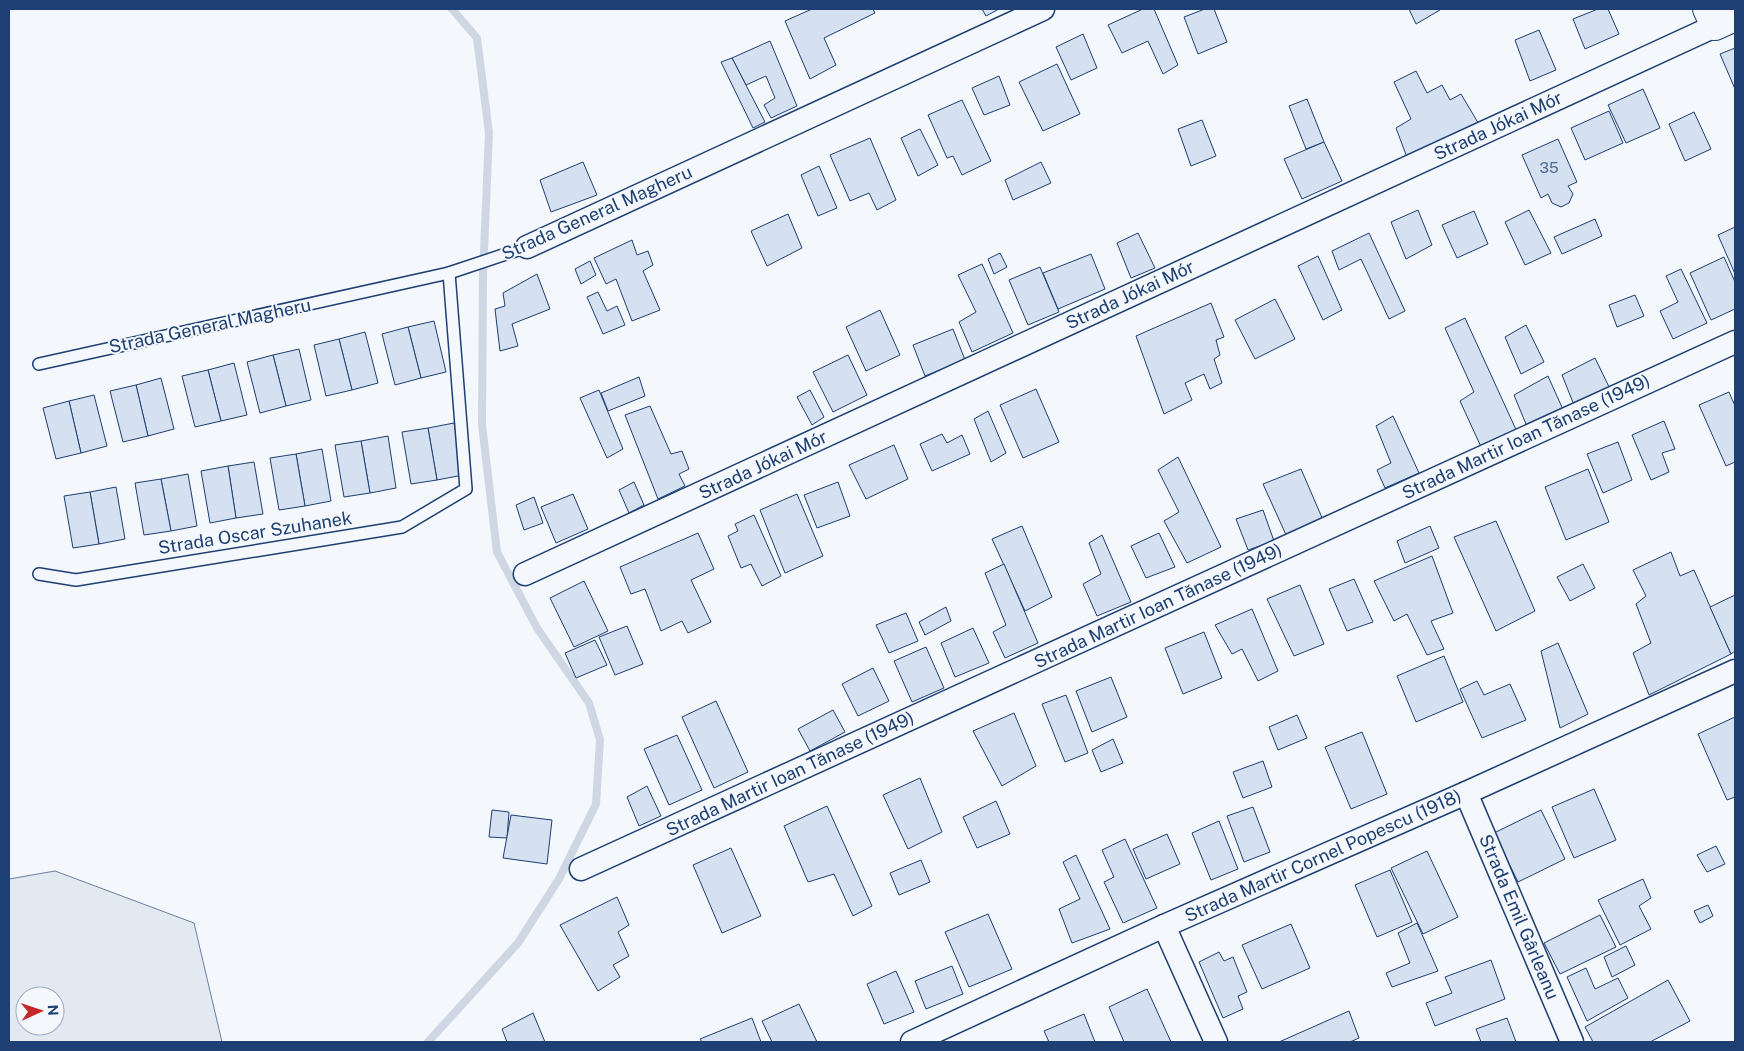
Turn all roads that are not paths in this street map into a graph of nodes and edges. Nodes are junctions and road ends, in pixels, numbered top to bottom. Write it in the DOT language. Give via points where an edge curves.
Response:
graph roads {
  1 [pos="1043,9"];
  2 [pos="1719,17"];
  3 [pos="527,247"];
  4 [pos="449,273"];
  5 [pos="1735,342"];
  6 [pos="39,364"];
  7 [pos="39,574"];
  8 [pos="525,574"];
  9 [pos="1735,671"];
  10 [pos="1466,793"];
  11 [pos="581,869"];
  12 [pos="1164,926"];
  13 [pos="912,1042"];
  14 [pos="1216,1042"];
  15 [pos="1572,1042"];
  1 -- 3 [label="street, Strada General Magheru"];
  2 -- 8 [label="street, Strada Jókai Mór"];
  3 -- 4 [label="lane, Strada General Magheru"];
  4 -- 6 [label="lane, Strada General Magheru"];
  4 -- 7 [label="lane, Strada Oscar Szuhanek" via="466,489 402,528 76,580"];
  5 -- 11 [label="street, Strada Martir Ioan Tănase (1949)"];
  9 -- 10 [label="street, Strada Martir Cornel Popescu (1918)"];
  10 -- 12 [label="street, Strada Martir Cornel Popescu (1918)"];
  10 -- 15 [label="street, Strada Emil Gârleanu"];
  12 -- 13 [label="street, Strada Martir Cornel Popescu (1918)"];
  12 -- 14 [label="street"];
}
